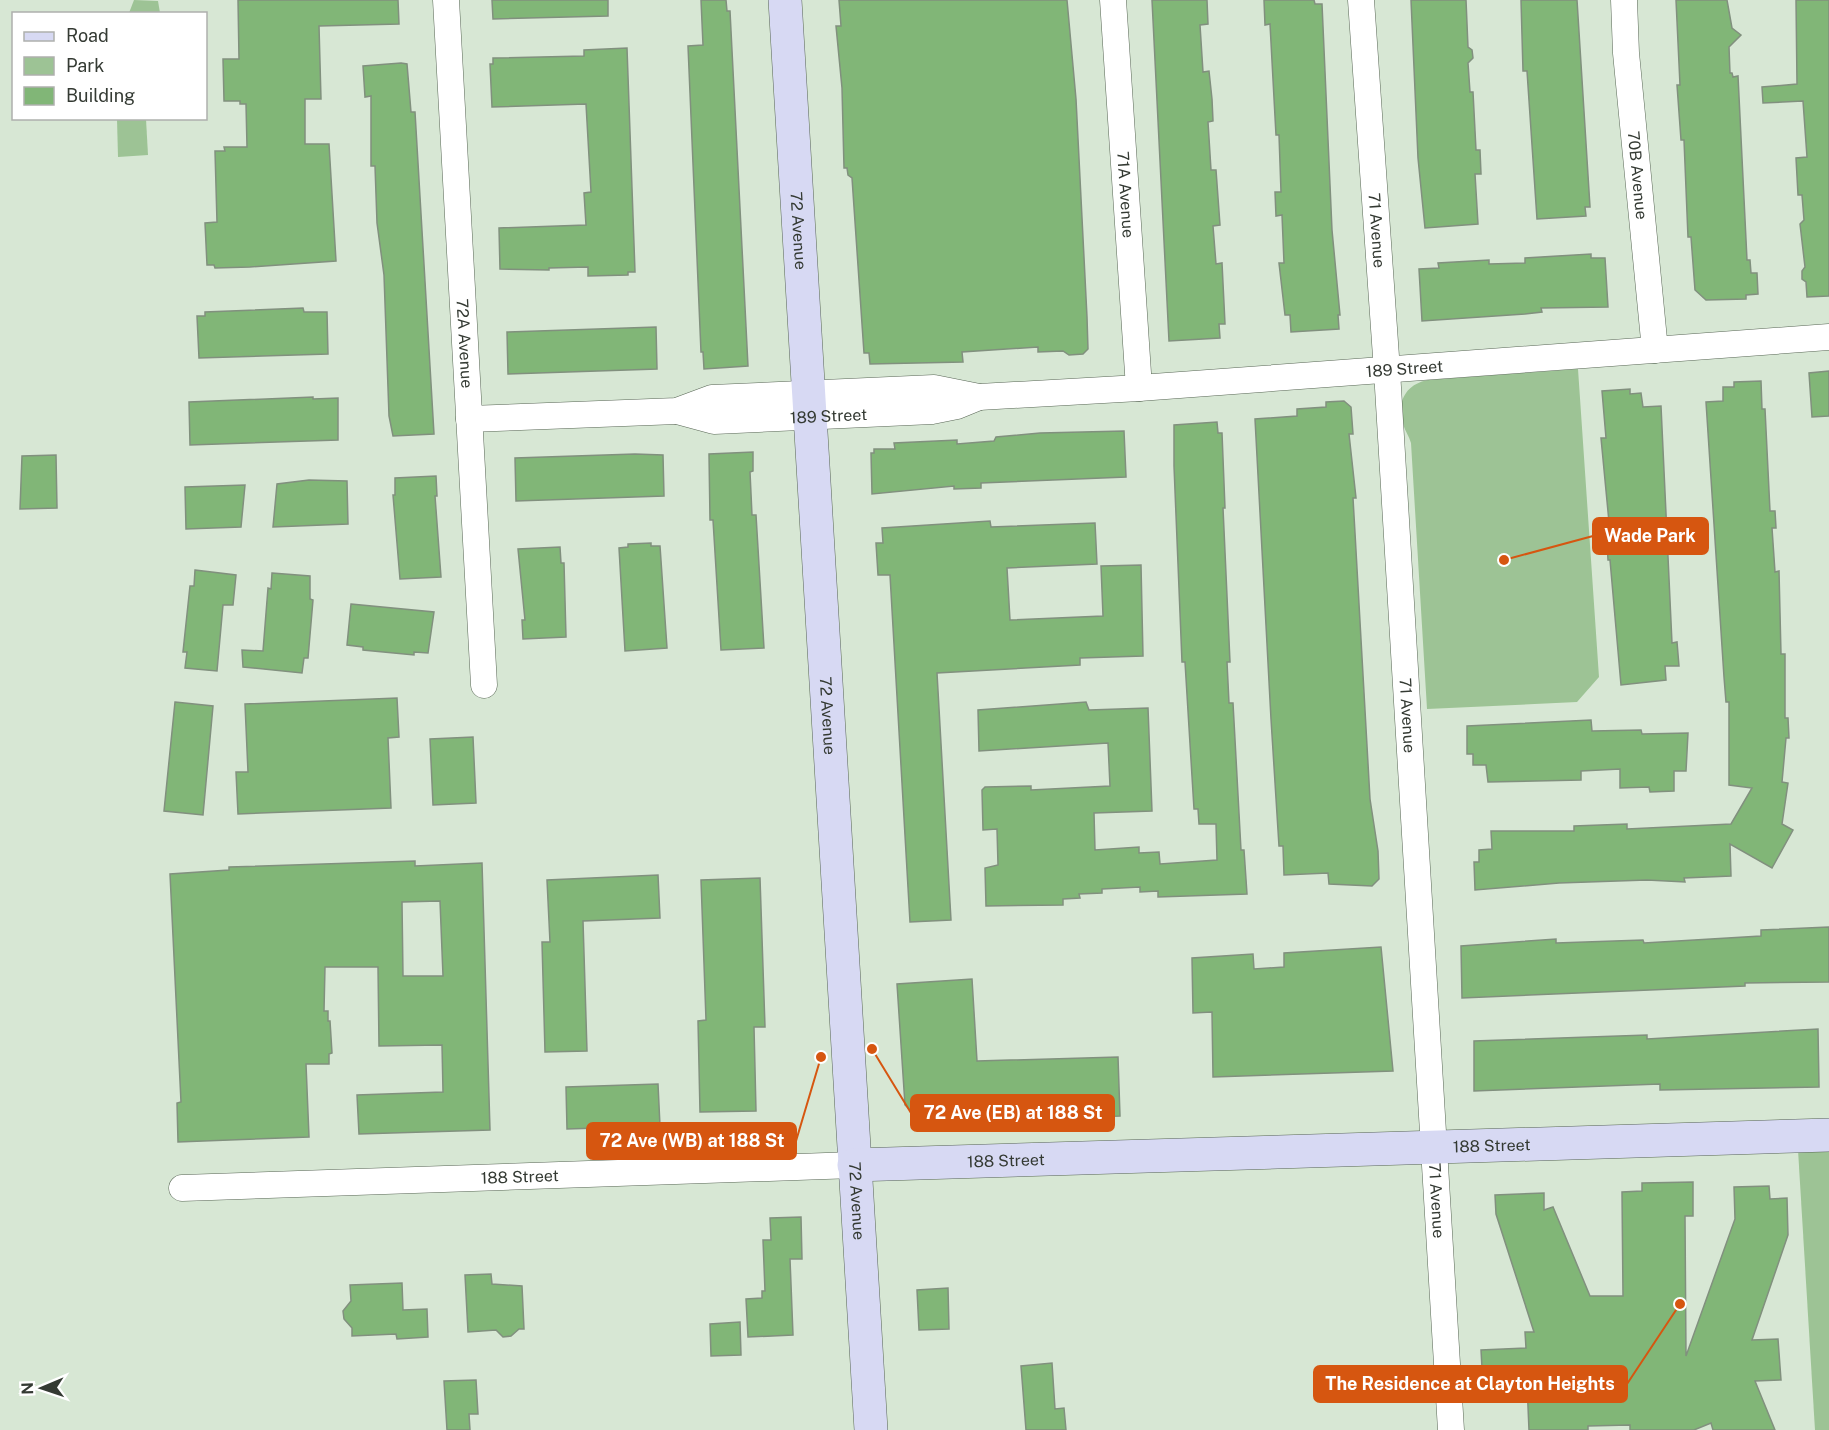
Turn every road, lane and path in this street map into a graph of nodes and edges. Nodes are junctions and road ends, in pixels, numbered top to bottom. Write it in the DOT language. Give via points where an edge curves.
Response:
graph roads {
  1 [pos="446,0"];
  2 [pos="785,0"];
  3 [pos="1113,0"];
  4 [pos="1361,0"];
  5 [pos="1624,0"];
  6 [pos="1829,336"];
  7 [pos="1655,350"];
  8 [pos="1387,371"];
  9 [pos="1139,388"];
  10 [pos="810,406"];
  11 [pos="469,419"];
  12 [pos="484,685"];
  13 [pos="1829,1135"];
  14 [pos="1434,1148"];
  15 [pos="854,1165"];
  16 [pos="182,1188"];
  17 [pos="871,1430"];
  18 [pos="1451,1430"];
  1 -- 11 [label="street, 72A Avenue"];
  2 -- 10 [label="main road, 72 Avenue"];
  3 -- 9 [label="street, 71A Avenue"];
  4 -- 8 [label="street, 71 Avenue"];
  5 -- 7 [label="street, 70B Avenue"];
  6 -- 7 [label="street, 189 Street"];
  7 -- 8 [label="street, 189 Street"];
  8 -- 9 [label="street, 189 Street"];
  8 -- 14 [label="street, 71 Avenue"];
  9 -- 10 [label="street, 189 Street" via="979,397 932,411"];
  10 -- 11 [label="street, 189 Street" via="714,421 677,411"];
  10 -- 15 [label="main road, 72 Avenue"];
  11 -- 12 [label="street, 72A Avenue"];
  13 -- 14 [label="main road, 188 Street"];
  14 -- 15 [label="main road, 188 Street"];
  14 -- 18 [label="street, 71 Avenue"];
  15 -- 16 [label="street, 188 Street"];
  15 -- 17 [label="main road, 72 Avenue"];
}
